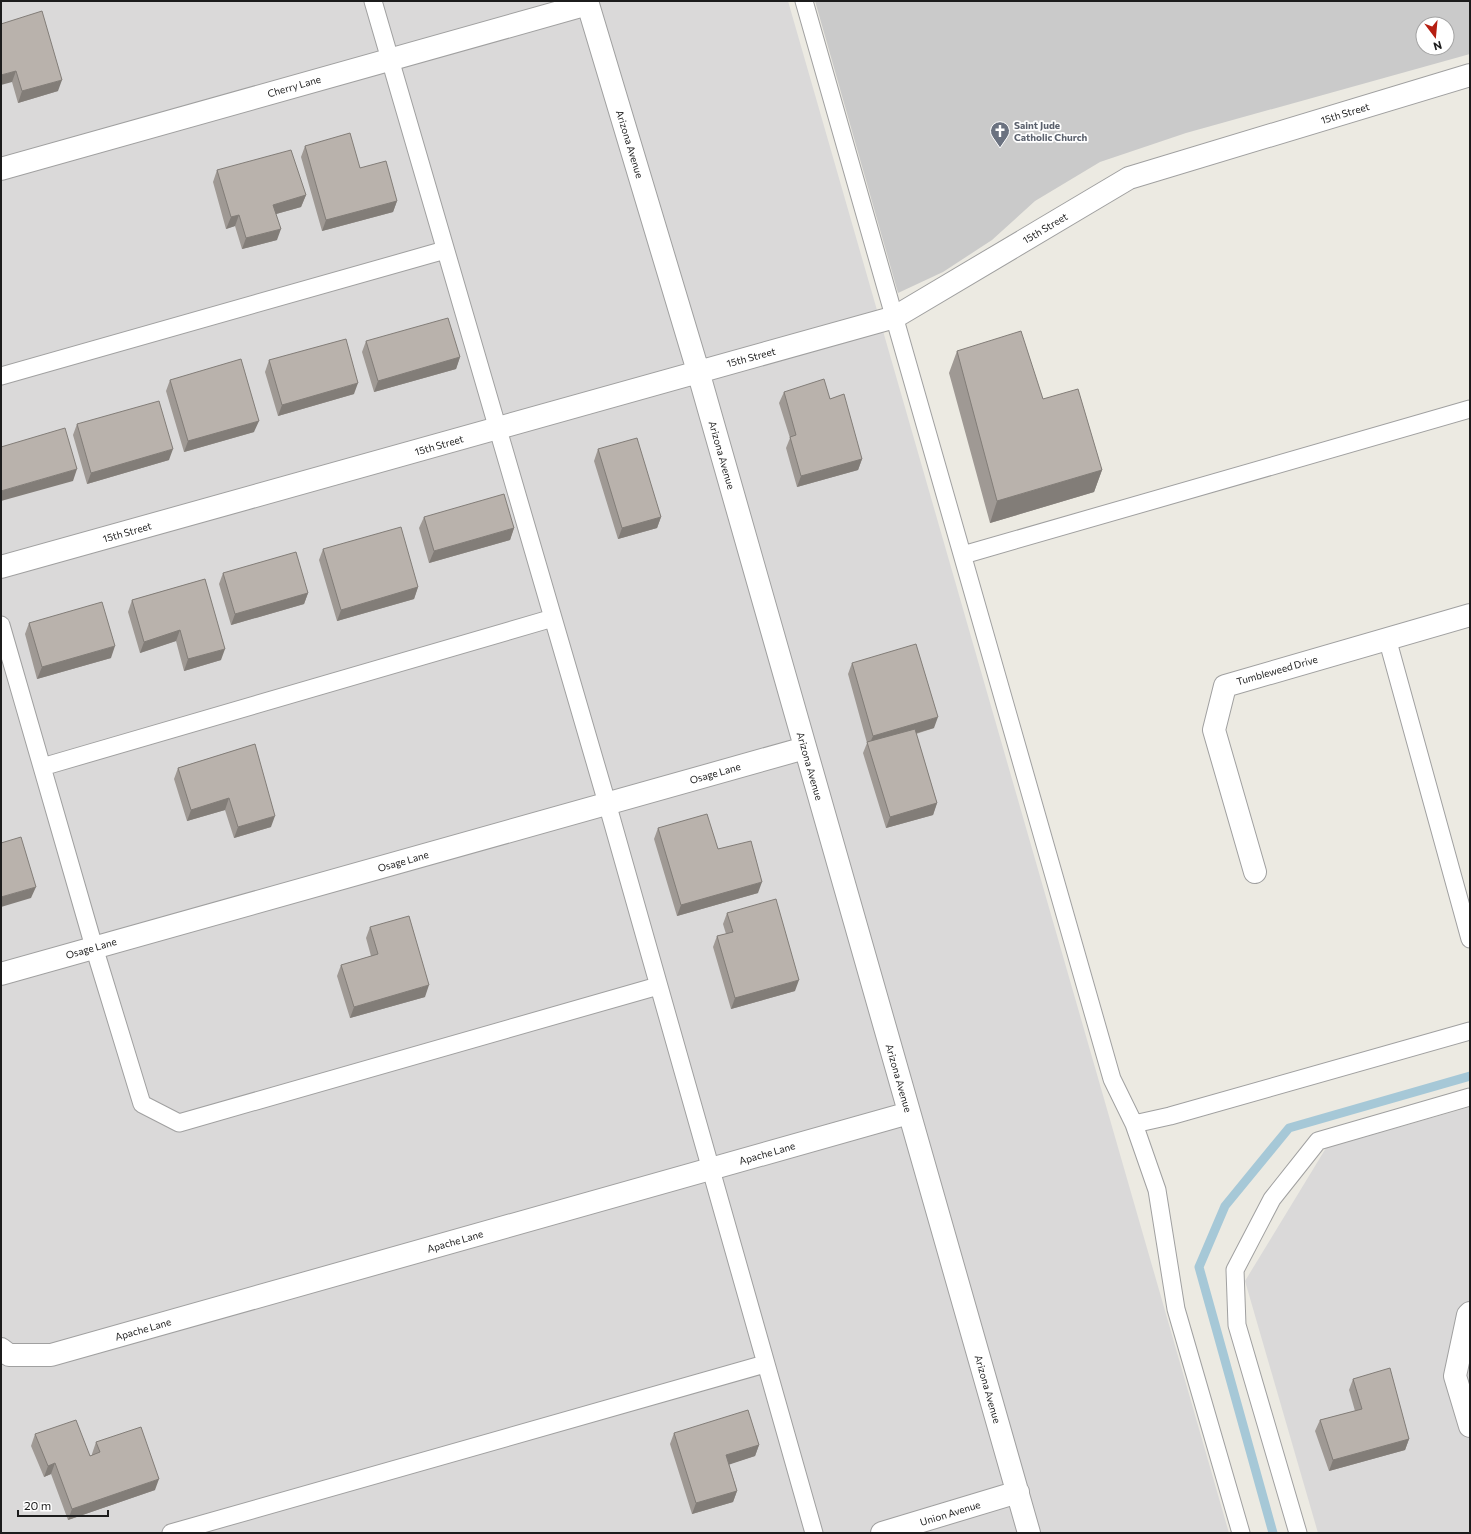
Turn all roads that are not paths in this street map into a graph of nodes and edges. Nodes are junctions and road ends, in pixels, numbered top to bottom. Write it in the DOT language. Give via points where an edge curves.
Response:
graph roads {
  1 [pos="373,1"];
  2 [pos="804,1"];
  3 [pos="587,2"];
  4 [pos="390,60"];
  5 [pos="1470,75"];
  6 [pos="1,169"];
  7 [pos="445,250"];
  8 [pos="895,317"];
  9 [pos="698,372"];
  10 [pos="1,376"];
  11 [pos="1470,409"];
  12 [pos="497,428"];
  13 [pos="963,555"];
  14 [pos="1,567"];
  15 [pos="1470,615"];
  16 [pos="553,618"];
  17 [pos="1,625"];
  18 [pos="1387,638"];
  19 [pos="805,748"];
  20 [pos="42,767"];
  21 [pos="607,803"];
  22 [pos="1255,872"];
  23 [pos="1470,939"];
  24 [pos="94,947"];
  25 [pos="1,974"];
  26 [pos="658,986"];
  27 [pos="1470,1031"];
  28 [pos="1470,1097"];
  29 [pos="909,1112"];
  30 [pos="1134,1124"];
  31 [pos="710,1169"];
  32 [pos="1470,1313"];
  33 [pos="1,1349"];
  34 [pos="765,1364"];
  35 [pos="1470,1426"];
  36 [pos="1018,1492"];
  37 [pos="171,1533"];
  38 [pos="814,1533"];
  39 [pos="882,1533"];
  40 [pos="1029,1533"];
  41 [pos="1241,1533"];
  42 [pos="1298,1533"];
  1 -- 4 [label="lane"];
  2 -- 8 [label="lane"];
  3 -- 4 [label="street, Cherry Lane"];
  3 -- 9 [label="street, Arizona Avenue"];
  4 -- 6 [label="street, Cherry Lane"];
  4 -- 7 [label="lane"];
  5 -- 8 [label="street, 15th Street" via="1129,178"];
  7 -- 10 [label="lane"];
  7 -- 12 [label="lane"];
  8 -- 9 [label="street, 15th Street"];
  8 -- 13 [label="lane"];
  9 -- 12 [label="street, 15th Street"];
  9 -- 19 [label="street, Arizona Avenue"];
  11 -- 13 [label="lane"];
  12 -- 14 [label="street, 15th Street"];
  12 -- 16 [label="lane"];
  13 -- 30 [label="lane" via="1112,1079"];
  15 -- 18 [label="street, Tumbleweed Drive"];
  16 -- 20 [label="lane"];
  16 -- 21 [label="lane"];
  17 -- 20 [label="lane"];
  18 -- 22 [label="street, Tumbleweed Drive" via="1225,686 1214,730"];
  18 -- 23 [label="lane"];
  19 -- 21 [label="street, Osage Lane"];
  19 -- 29 [label="street, Arizona Avenue"];
  20 -- 24 [label="lane"];
  21 -- 24 [label="street, Osage Lane"];
  21 -- 26 [label="lane"];
  24 -- 25 [label="street, Osage Lane"];
  24 -- 26 [label="lane" via="142,1104 179,1123"];
  26 -- 31 [label="lane"];
  27 -- 30 [label="lane"];
  28 -- 42 [label="lane" via="1318,1141 1272,1198 1235,1270 1237,1325"];
  29 -- 31 [label="street, Apache Lane"];
  29 -- 36 [label="street, Arizona Avenue"];
  30 -- 41 [label="lane" via="1157,1190 1176,1309"];
  31 -- 33 [label="street, Apache Lane" via="51,1355 9,1355"];
  31 -- 34 [label="lane"];
  32 -- 35 [label="street" via="1455,1376"];
  34 -- 37 [label="lane"];
  34 -- 38 [label="lane"];
  36 -- 39 [label="street, Union Avenue"];
  36 -- 40 [label="street, Arizona Avenue"];
}
